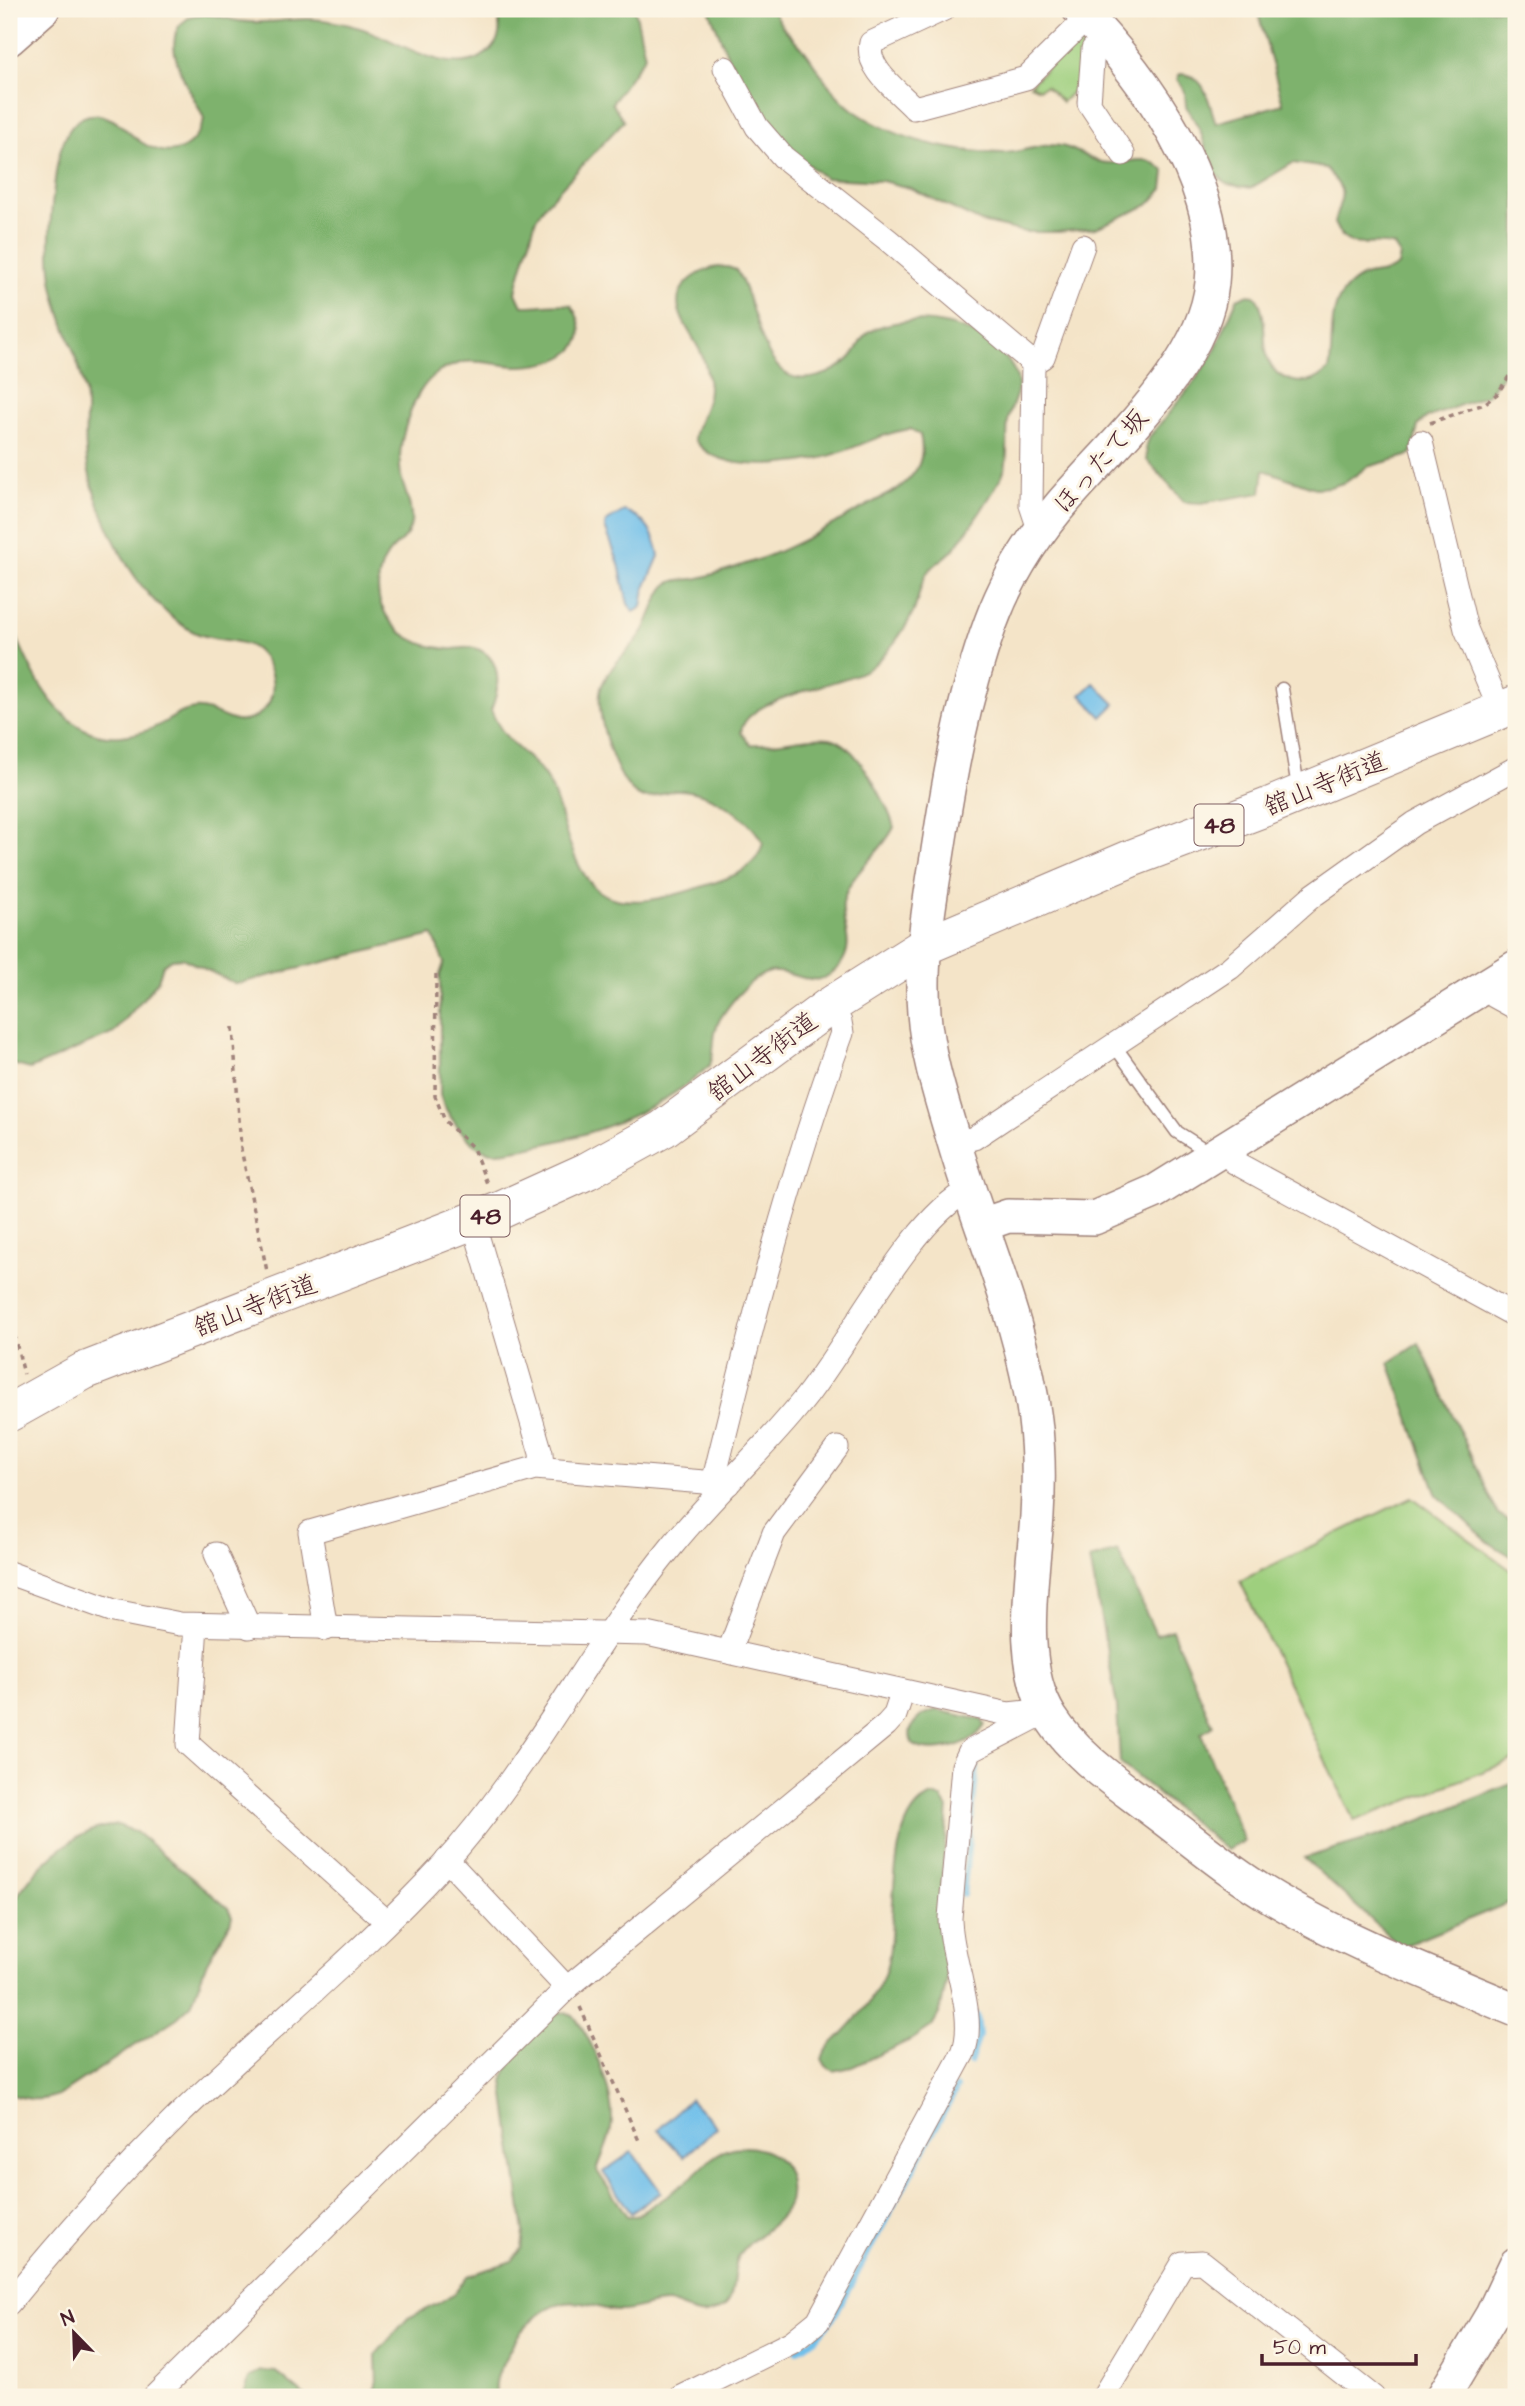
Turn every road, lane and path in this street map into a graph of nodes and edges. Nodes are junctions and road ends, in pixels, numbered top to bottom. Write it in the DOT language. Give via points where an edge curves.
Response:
graph roads {
  1 [pos="43,9"];
  2 [pos="404,9"];
  3 [pos="944,9"];
  4 [pos="408,16"];
  5 [pos="1091,22"];
  6 [pos="9,39"];
  7 [pos="725,68"];
  8 [pos="1123,154"];
  9 [pos="1083,246"];
  10 [pos="1033,363"];
  11 [pos="1516,366"];
  12 [pos="1421,442"];
  13 [pos="1040,532"];
  14 [pos="1282,689"];
  15 [pos="1512,706"];
  16 [pos="1516,768"];
  17 [pos="1303,792"];
  18 [pos="923,947"];
  19 [pos="1516,967"];
  20 [pos="436,975"];
  21 [pos="1487,985"];
  22 [pos="828,1007"];
  23 [pos="1516,1008"];
  24 [pos="233,1027"];
  25 [pos="1114,1045"];
  26 [pos="954,1143"];
  27 [pos="1220,1152"];
  28 [pos="970,1189"];
  29 [pos="484,1216"];
  30 [pos="982,1224"];
  31 [pos="273,1298"];
  32 [pos="9,1315"];
  33 [pos="1516,1316"];
  34 [pos="19,1406"];
  35 [pos="837,1448"];
  36 [pos="542,1468"];
  37 [pos="720,1484"];
  38 [pos="216,1554"];
  39 [pos="9,1573"];
  40 [pos="196,1625"];
  41 [pos="248,1627"];
  42 [pos="326,1629"];
  43 [pos="609,1632"];
  44 [pos="730,1651"];
  45 [pos="903,1691"];
  46 [pos="1047,1710"];
  47 [pos="447,1860"];
  48 [pos="386,1922"];
  49 [pos="567,1988"];
  50 [pos="1516,2010"];
  51 [pos="640,2143"];
  52 [pos="1516,2264"];
  53 [pos="9,2303"];
  54 [pos="154,2397"];
  55 [pos="681,2397"];
  56 [pos="1103,2397"];
  57 [pos="1373,2397"];
  58 [pos="1443,2397"];
  1 -- 6 [label="street"];
  2 -- 4 [label="path"];
  3 -- 5 [label="street" via="871,43 873,64 914,108 1026,78"];
  5 -- 8 [label="street" via="1089,103"];
  5 -- 13 [label="street, ほったて坂" via="1153,95 1191,172 1211,244 1212,286 1206,317 1175,372"];
  7 -- 10 [label="street" via="757,127 783,157"];
  9 -- 10 [label="street" via="1043,357"];
  10 -- 13 [label="street" via="1031,505"];
  11 -- 12 [label="path" via="1491,399 1427,424"];
  12 -- 15 [label="street" via="1464,622"];
  13 -- 18 [label="street, ほったて坂" via="992,619 962,718"];
  14 -- 17 [label="lane"];
  15 -- 17 [label="main road, 舘山寺街道 / 48"];
  16 -- 25 [label="street" via="1415,823 1311,897 1230,968"];
  17 -- 18 [label="main road, 舘山寺街道 / 48"];
  18 -- 22 [label="main road, 舘山寺街道 / 48"];
  18 -- 26 [label="street, ほったて坂" via="927,1039"];
  19 -- 21 [label="street"];
  20 -- 29 [label="path" via="435,1096 445,1121 478,1158"];
  21 -- 23 [label="street" via="1494,996"];
  21 -- 27 [label="street"];
  22 -- 29 [label="main road, 舘山寺街道 / 48" via="653,1134 587,1171"];
  22 -- 37 [label="street" via="842,1033 747,1341"];
  24 -- 31 [label="path" via="241,1150"];
  25 -- 26 [label="street" via="974,1138"];
  25 -- 27 [label="lane" via="1177,1132"];
  26 -- 28 [label="street, ほったて坂"];
  27 -- 30 [label="street" via="1156,1191 1094,1218 1009,1216"];
  27 -- 33 [label="street"];
  28 -- 30 [label="street, ほったて坂"];
  28 -- 37 [label="street" via="938,1211 802,1403"];
  29 -- 31 [label="main road, 舘山寺街道 / 48"];
  29 -- 36 [label="street"];
  30 -- 46 [label="street, ほったて坂" via="1024,1361 1035,1421 1039,1482 1031,1644 1038,1688"];
  31 -- 34 [label="main road, 舘山寺街道 / 48" via="84,1371"];
  32 -- 34 [label="path"];
  35 -- 44 [label="street" via="774,1533"];
  36 -- 37 [label="street"];
  36 -- 42 [label="street" via="310,1532"];
  37 -- 43 [label="street"];
  38 -- 41 [label="street"];
  39 -- 40 [label="street" via="125,1614"];
  40 -- 41 [label="street"];
  40 -- 48 [label="street" via="188,1744"];
  41 -- 42 [label="street"];
  42 -- 43 [label="street"];
  43 -- 44 [label="street" via="647,1634"];
  43 -- 47 [label="street" via="495,1799"];
  44 -- 45 [label="street"];
  45 -- 46 [label="street" via="1008,1714"];
  45 -- 49 [label="street" via="886,1725"];
  46 -- 50 [label="street, ほったて坂" via="1095,1766 1269,1896 1323,1925"];
  46 -- 55 [label="street" via="970,1751 963,1766 950,1930 968,2035 957,2065 818,2321 792,2342"];
  47 -- 48 [label="street"];
  47 -- 49 [label="street"];
  48 -- 53 [label="street" via="144,2150"];
  49 -- 51 [label="path" via="579,2004"];
  49 -- 54 [label="street"];
  52 -- 58 [label="street"];
  56 -- 57 [label="street" via="1183,2263 1202,2262"];
}
